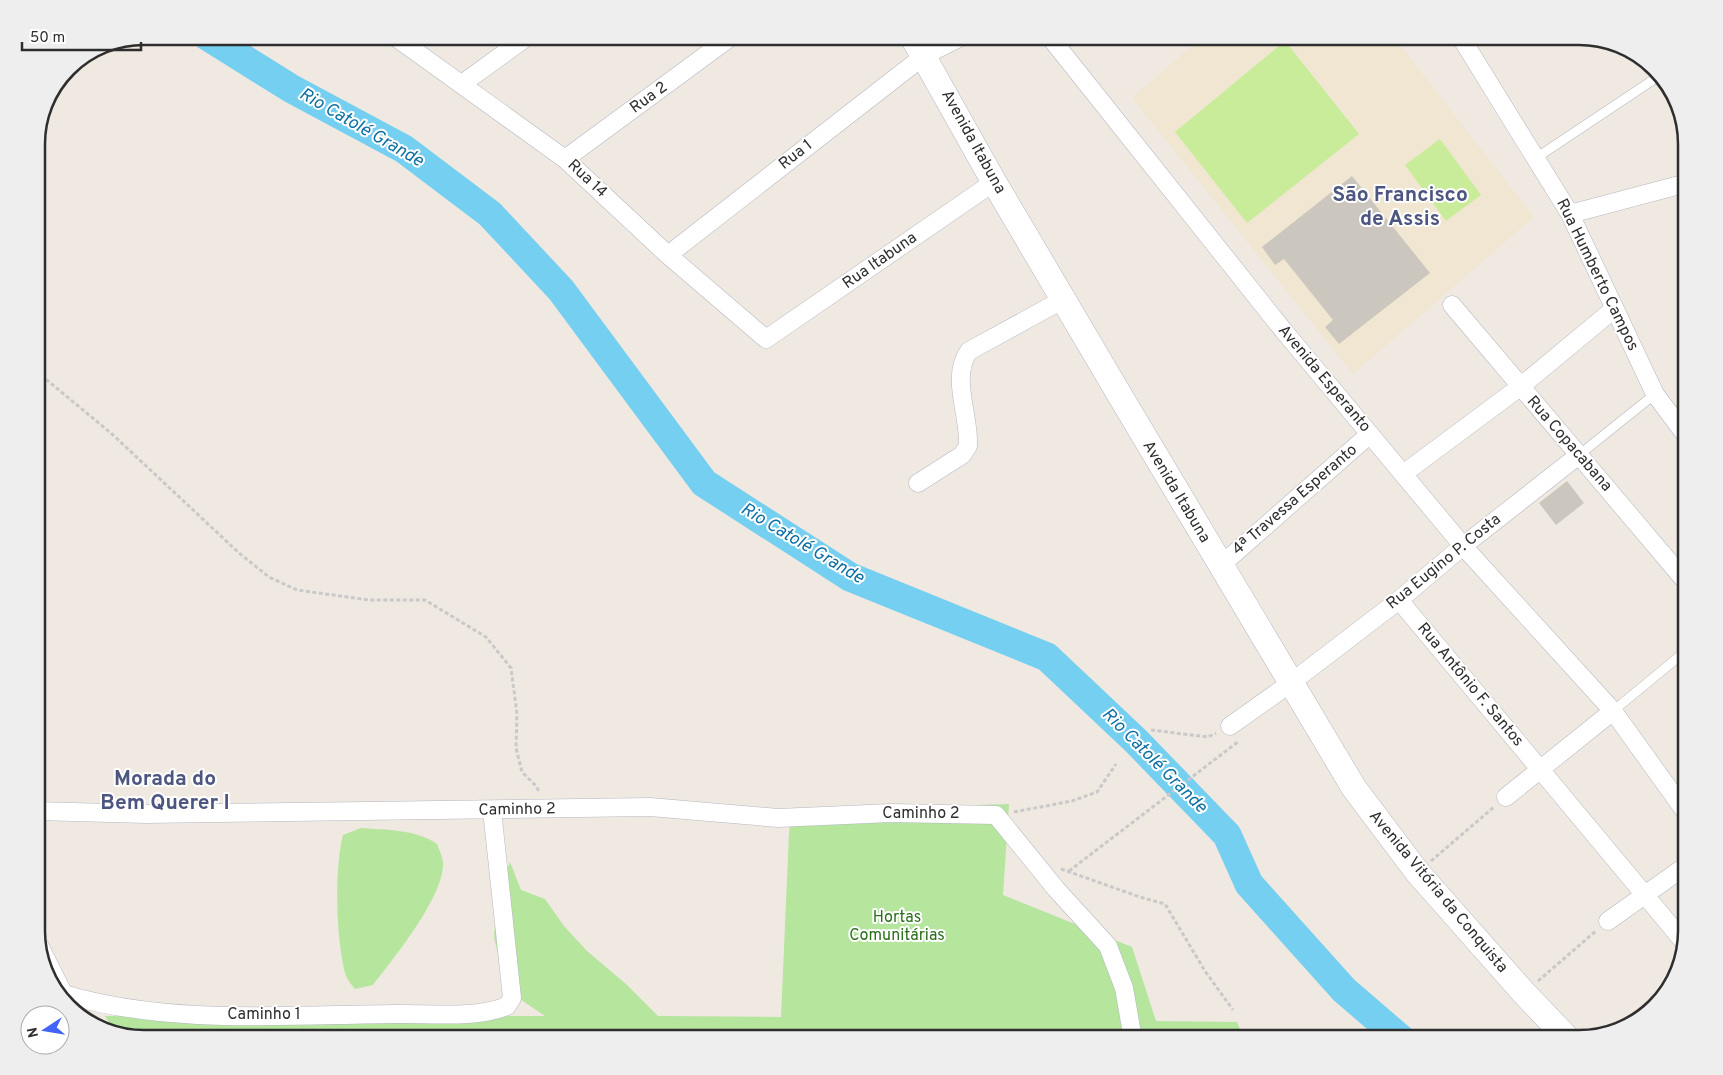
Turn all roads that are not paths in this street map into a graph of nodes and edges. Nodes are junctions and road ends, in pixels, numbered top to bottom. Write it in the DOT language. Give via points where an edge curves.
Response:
graph roads {
  1 [pos="407,45"];
  2 [pos="516,45"];
  3 [pos="720,45"];
  4 [pos="1056,45"];
  5 [pos="1466,45"];
  6 [pos="919,46"];
  7 [pos="1654,79"];
  8 [pos="462,84"];
  9 [pos="1536,158"];
  10 [pos="565,159"];
  11 [pos="994,182"];
  12 [pos="1678,185"];
  13 [pos="1570,214"];
  14 [pos="668,256"];
  15 [pos="1064,299"];
  16 [pos="1452,305"];
  17 [pos="1614,309"];
  18 [pos="766,340"];
  19 [pos="1520,387"];
  20 [pos="1655,394"];
  21 [pos="1678,415"];
  22 [pos="1370,434"];
  23 [pos="1579,455"];
  24 [pos="1403,474"];
  25 [pos="918,483"];
  26 [pos="1463,546"];
  27 [pos="1220,566"];
  28 [pos="1678,572"];
  29 [pos="1399,600"];
  30 [pos="1678,657"];
  31 [pos="1292,682"];
  32 [pos="1613,711"];
  33 [pos="1236,732"];
  34 [pos="1542,770"];
  35 [pos="1506,797"];
  36 [pos="1678,801"];
  37 [pos="492,810"];
  38 [pos="45,811"];
  39 [pos="1678,872"];
  40 [pos="1646,895"];
  41 [pos="1608,921"];
  42 [pos="1678,934"];
  43 [pos="73,1000"];
  44 [pos="1131,1030"];
  45 [pos="1559,1030"];
  1 -- 8 [label="street, Rua 14"];
  2 -- 8 [label="street"];
  3 -- 10 [label="street, Rua 2"];
  4 -- 22 [label="street, Avenida Esperanto"];
  5 -- 9 [label="street, Rua Humberto Campos"];
  6 -- 11 [label="main road, Avenida Itabuna"];
  6 -- 14 [label="street, Rua 1"];
  7 -- 9 [label="lane"];
  8 -- 10 [label="street, Rua 14"];
  9 -- 13 [label="street, Rua Humberto Campos"];
  10 -- 14 [label="street, Rua 14"];
  11 -- 15 [label="main road, Avenida Itabuna"];
  11 -- 18 [label="street, Rua Itabuna"];
  12 -- 13 [label="street"];
  13 -- 17 [label="street, Rua Humberto Campos"];
  14 -- 18 [label="street, Rua 14"];
  15 -- 25 [label="street" via="969,352 962,361 960,373 968,446 962,454"];
  15 -- 27 [label="main road, Avenida Itabuna"];
  16 -- 19 [label="street, Rua Copacabana"];
  17 -- 19 [label="street"];
  17 -- 20 [label="street, Rua Humberto Campos"];
  19 -- 23 [label="street, Rua Copacabana"];
  19 -- 24 [label="street"];
  20 -- 21 [label="street, Rua Humberto Campos"];
  20 -- 23 [label="lane, Rua Eugino P. Costa"];
  22 -- 24 [label="street, Avenida Esperanto"];
  22 -- 27 [label="street, 4ª Travessa Esperanto"];
  23 -- 26 [label="street, Rua Eugino P. Costa"];
  23 -- 28 [label="street, Rua Copacabana"];
  24 -- 26 [label="street, Avenida Esperanto"];
  26 -- 29 [label="street, Rua Eugino P. Costa"];
  26 -- 32 [label="street, Avenida Esperanto"];
  27 -- 31 [label="main road, Avenida Itabuna"];
  29 -- 31 [label="street, Rua Eugino P. Costa"];
  29 -- 34 [label="street, Rua Antônio F. Santos"];
  30 -- 32 [label="lane"];
  31 -- 33 [label="street, Rua Eugino P. Costa"];
  31 -- 45 [label="main road, Avenida Vitória da Conquista" via="1354,788 1418,873"];
  32 -- 34 [label="street"];
  32 -- 36 [label="street, Avenida Esperanto"];
  34 -- 35 [label="street"];
  34 -- 40 [label="street, Rua Antônio F. Santos"];
  37 -- 38 [label="street, Caminho 2" via="156,814"];
  37 -- 43 [label="street, Caminho 1" via="512,998 501,1009 466,1013 234,1016 116,1008"];
  37 -- 44 [label="street, Caminho 2" via="650,807 778,818 891,813 996,815 1108,946 1124,988"];
  39 -- 40 [label="street"];
  40 -- 41 [label="street"];
  40 -- 42 [label="street, Rua Antônio F. Santos"];
}
